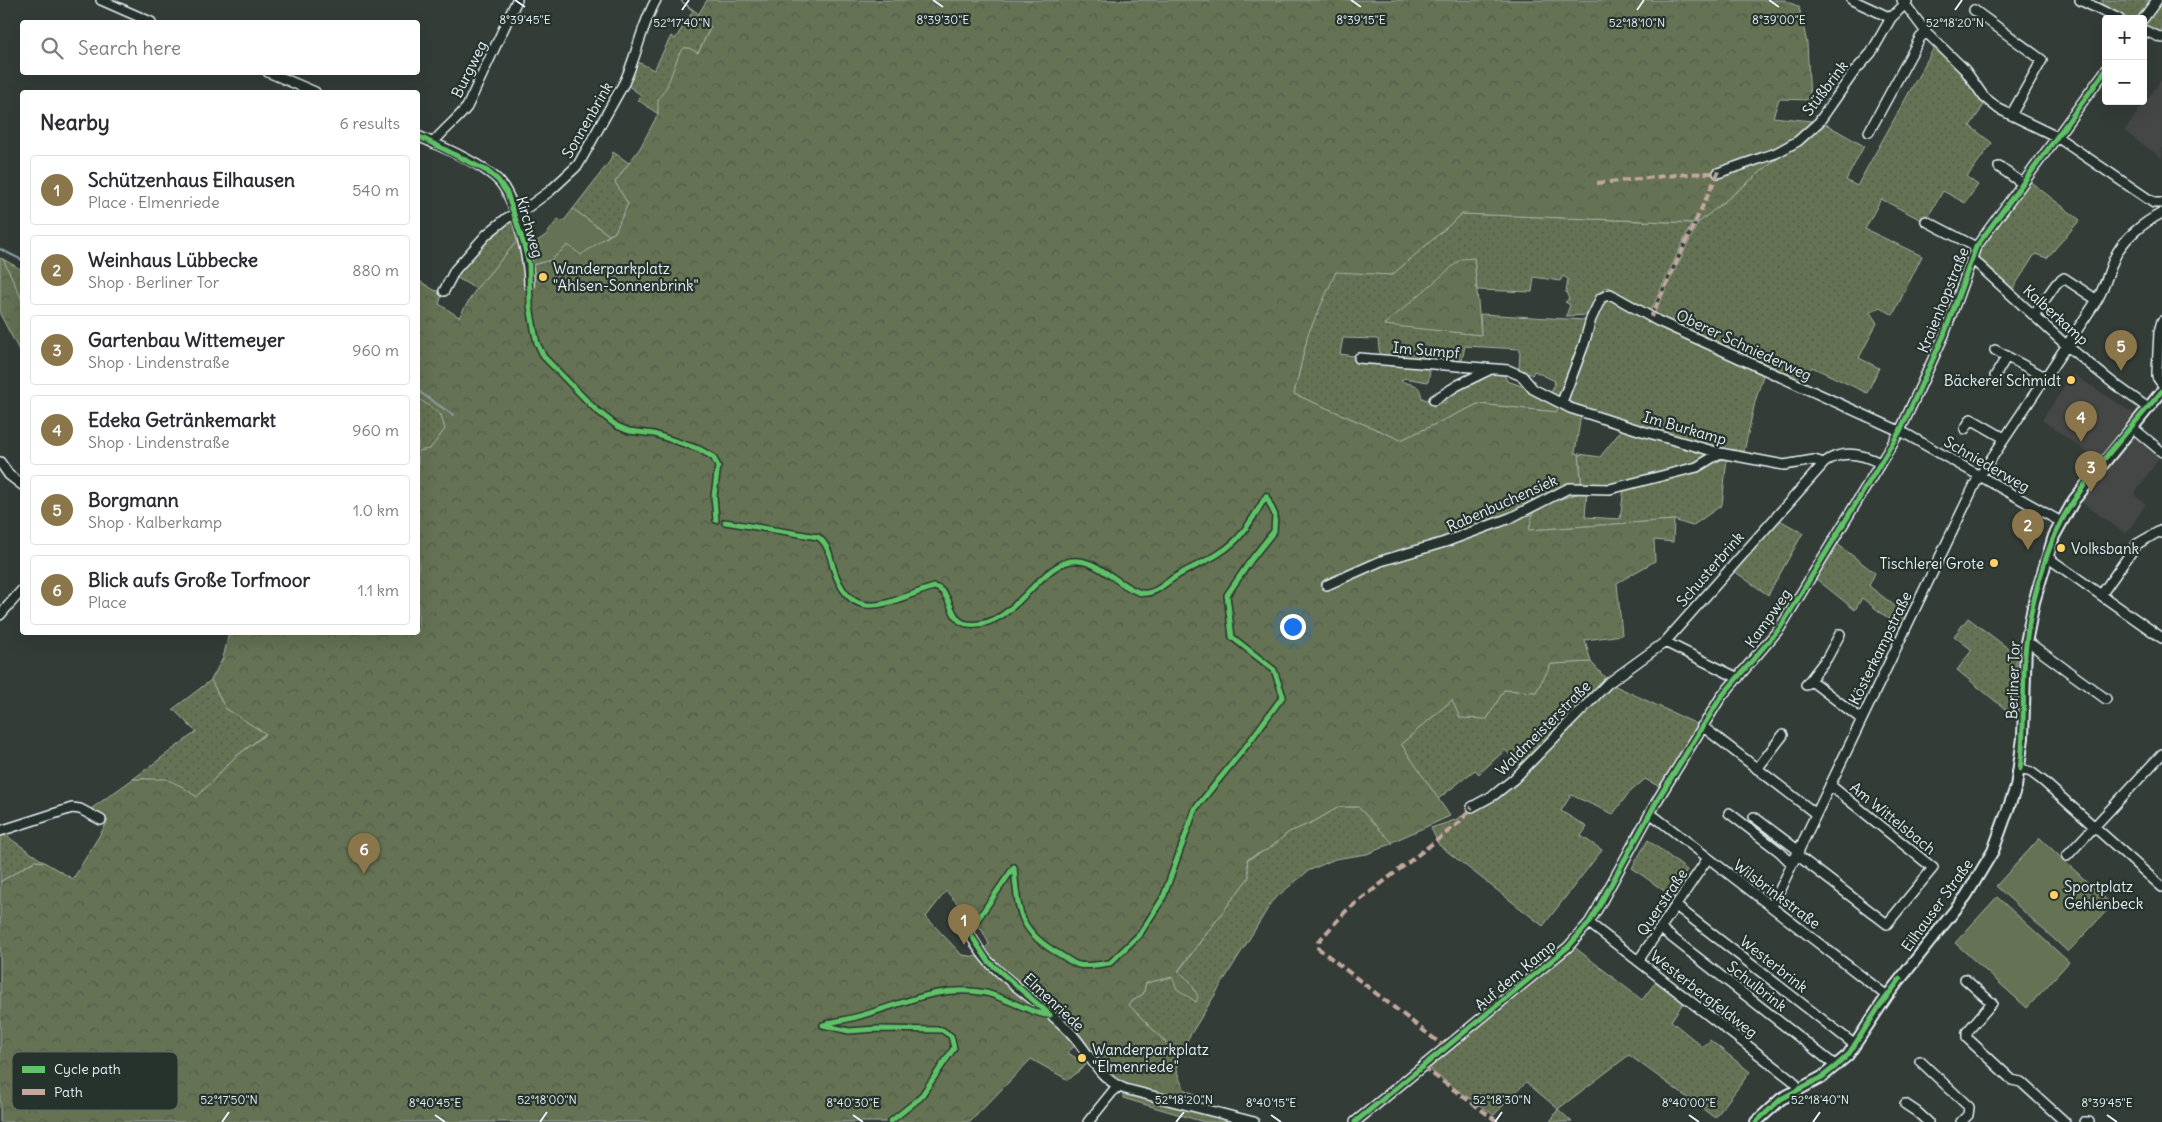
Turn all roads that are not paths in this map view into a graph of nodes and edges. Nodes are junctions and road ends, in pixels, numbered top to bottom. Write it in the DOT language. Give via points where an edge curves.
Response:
graph roads {
  1 [pos="100,0"];
  2 [pos="517,0"];
  3 [pos="656,0"];
  4 [pos="1852,0"];
  5 [pos="2080,0"];
  6 [pos="2157,0"];
  7 [pos="1905,2"];
  8 [pos="2096,4"];
  9 [pos="1974,10"];
  10 [pos="2114,15"];
  11 [pos="2146,15"];
  12 [pos="1891,18"];
  13 [pos="146,20"];
  14 [pos="1926,32"];
  15 [pos="2147,32"];
  16 [pos="2162,38"];
  17 [pos="275,75"];
  18 [pos="2102,75"];
  19 [pos="310,90"];
  20 [pos="2011,115"];
  21 [pos="1869,132"];
  22 [pos="420,137"];
  23 [pos="2057,137"];
  24 [pos="433,143"];
  25 [pos="1999,167"];
  26 [pos="1718,173"];
  27 [pos="2022,184"];
  28 [pos="2162,203"];
  29 [pos="2162,213"];
  30 [pos="514,214"];
  31 [pos="1926,221"];
  32 [pos="1976,247"];
  33 [pos="1971,258"];
  34 [pos="530,285"];
  35 [pos="444,291"];
  36 [pos="2097,300"];
  37 [pos="2034,315"];
  38 [pos="2162,320"];
  39 [pos="2066,345"];
  40 [pos="1995,350"];
  41 [pos="2007,356"];
  42 [pos="1359,358"];
  43 [pos="1492,369"];
  44 [pos="1995,376"];
  45 [pos="2044,377"];
  46 [pos="2162,384"];
  47 [pos="2162,391"];
  48 [pos="1434,400"];
  49 [pos="1562,402"];
  50 [pos="2148,408"];
  51 [pos="2132,427"];
  52 [pos="1965,429"];
  53 [pos="1900,431"];
  54 [pos="2004,438"];
  55 [pos="2162,452"];
  56 [pos="1720,453"];
  57 [pos="0,462"];
  58 [pos="1824,463"];
  59 [pos="1880,463"];
  60 [pos="1980,475"];
  61 [pos="20,483"];
  62 [pos="2061,522"];
  63 [pos="2162,533"];
  64 [pos="2047,556"];
  65 [pos="1326,585"];
  66 [pos="20,592"];
  67 [pos="2101,595"];
  68 [pos="0,615"];
  69 [pos="1840,634"];
  70 [pos="2162,638"];
  71 [pos="1664,642"];
  72 [pos="2026,643"];
  73 [pos="1738,678"];
  74 [pos="1607,684"];
  75 [pos="2106,699"];
  76 [pos="1861,719"];
  77 [pos="1702,726"];
  78 [pos="1783,735"];
  79 [pos="2162,754"];
  80 [pos="2020,768"];
  81 [pos="1757,769"];
  82 [pos="1830,785"];
  83 [pos="1472,807"];
  84 [pos="1650,813"];
  85 [pos="1729,813"];
  86 [pos="1816,814"];
  87 [pos="1754,817"];
  88 [pos="101,820"];
  89 [pos="2095,826"];
  90 [pos="0,831"];
  91 [pos="1798,853"];
  92 [pos="2067,856"];
  93 [pos="1708,858"];
  94 [pos="1792,864"];
  95 [pos="2162,887"];
  96 [pos="1676,906"];
  97 [pos="1772,906"];
  98 [pos="960,922"];
  99 [pos="1589,923"];
  100 [pos="1661,929"];
  101 [pos="1638,961"];
  102 [pos="1965,979"];
  103 [pos="1887,996"];
  104 [pos="1855,1045"];
  105 [pos="1920,1061"];
  106 [pos="1836,1066"];
  107 [pos="1117,1086"];
  108 [pos="1799,1089"];
  109 [pos="1905,1104"];
  110 [pos="1088,1122"];
  111 [pos="1254,1122"];
  112 [pos="1355,1122"];
  113 [pos="1756,1122"];
  114 [pos="1928,1122"];
  115 [pos="1961,1122"];
  116 [pos="2064,1122"];
  117 [pos="2084,1122"];
  118 [pos="2089,1122"];
  1 -- 13 [label="street"];
  2 -- 24 [label="street, Burgweg" via="467,107"];
  3 -- 30 [label="street, Sonnenbrink" via="631,69 578,165 550,192"];
  4 -- 12 [label="street"];
  5 -- 8 [label="street"];
  6 -- 11 [label="street"];
  7 -- 12 [label="street, Stüßbrink"];
  7 -- 14 [label="street"];
  8 -- 10 [label="street"];
  9 -- 20 [label="street" via="2042,60"];
  12 -- 26 [label="street, Stüßbrink" via="1871,53 1819,122 1798,141 1776,153"];
  14 -- 20 [label="street" via="1965,70 1984,97"];
  14 -- 21 [label="street"];
  15 -- 16 [label="street"];
  17 -- 19 [label="street"];
  18 -- 23 [label="street, Kraienhopstraße"];
  20 -- 23 [label="street"];
  22 -- 24 [label="street, Kirchweg"];
  23 -- 27 [label="street, Kraienhopstraße"];
  23 -- 28 [label="street" via="2154,202"];
  24 -- 30 [label="street, Kirchweg" via="498,180 507,193"];
  25 -- 27 [label="street"];
  27 -- 32 [label="street, Kraienhopstraße"];
  29 -- 36 [label="street, Kösterkampstraße" via="2142,224 2118,252"];
  30 -- 34 [label="street, Kirchweg" via="529,264"];
  30 -- 35 [label="street, Sonnenbrink" via="487,234 455,270"];
  31 -- 32 [label="street"];
  32 -- 33 [label="street, Kraienhopstraße"];
  33 -- 37 [label="street, Kalberkamp"];
  33 -- 53 [label="street, Kraienhopstraße" via="1944,335"];
  36 -- 37 [label="street" via="2064,278"];
  36 -- 39 [label="street, Kösterkampstraße"];
  37 -- 39 [label="street, Kalberkamp"];
  38 -- 46 [label="street" via="2157,372"];
  39 -- 45 [label="street, Kösterkampstraße"];
  39 -- 50 [label="street, Kalberkamp"];
  40 -- 41 [label="street"];
  41 -- 44 [label="street"];
  41 -- 45 [label="street"];
  42 -- 43 [label="street, Im Sumpf"];
  43 -- 48 [label="street"];
  43 -- 49 [label="street, Im Burkamp" via="1518,373 1533,389"];
  45 -- 54 [label="street, Kösterkampstraße"];
  47 -- 50 [label="main road, Berliner Tor"];
  49 -- 53 [label="street, Oberer Schniederweg" via="1591,319 1605,294 1614,295 1658,321"];
  49 -- 56 [label="street, Im Burkamp" via="1578,411"];
  50 -- 51 [label="main road, Berliner Tor"];
  51 -- 55 [label="street"];
  51 -- 62 [label="main road, Berliner Tor" via="2090,479"];
  52 -- 54 [label="street" via="1971,419"];
  53 -- 59 [label="street, Kampweg"];
  53 -- 60 [label="street, Schniederweg"];
  54 -- 60 [label="street, Kösterkampstraße"];
  56 -- 58 [label="street, Im Burkamp" via="1784,465 1814,460"];
  56 -- 65 [label="street, Rabenbuchensiek" via="1696,467 1610,489 1569,488 1510,518 1381,561"];
  57 -- 61 [label="street"];
  58 -- 59 [label="street, Im Burkamp" via="1845,453"];
  58 -- 71 [label="street, Schusterbrink"];
  59 -- 73 [label="street, Kampweg" via="1780,628"];
  60 -- 62 [label="street, Schniederweg"];
  60 -- 76 [label="street, Kösterkampstraße"];
  62 -- 64 [label="main road, Berliner Tor"];
  63 -- 67 [label="street" via="2137,544"];
  64 -- 67 [label="street"];
  64 -- 72 [label="main road, Berliner Tor"];
  66 -- 68 [label="street"];
  67 -- 70 [label="street"];
  69 -- 76 [label="street, Kösterkampstraße" via="1808,682"];
  71 -- 73 [label="street"];
  71 -- 74 [label="street, Schusterbrink"];
  72 -- 75 [label="street"];
  72 -- 80 [label="main road, Berliner Tor"];
  73 -- 77 [label="street, Kampweg"];
  74 -- 83 [label="street, Waldmeisterstraße" via="1514,779"];
  76 -- 82 [label="street, Kösterkampstraße"];
  77 -- 81 [label="street"];
  77 -- 84 [label="street, Kampweg"];
  78 -- 81 [label="street"];
  79 -- 89 [label="street"];
  80 -- 89 [label="street" via="2043,781"];
  80 -- 103 [label="main road, Eilhauser Straße" via="2008,814 1982,870 1950,918"];
  81 -- 86 [label="street"];
  82 -- 86 [label="street, Kösterkampstraße"];
  82 -- 91 [label="street, Am Wittelsbach" via="1933,868 1887,924"];
  84 -- 93 [label="street, Wilsbrinkstraße"];
  84 -- 99 [label="street, Auf dem Kamp"];
  85 -- 94 [label="street"];
  86 -- 91 [label="street, Kösterkampstraße"];
  87 -- 91 [label="street"];
  88 -- 90 [label="street" via="72,808"];
  89 -- 92 [label="street"];
  89 -- 95 [label="street"];
  91 -- 94 [label="street, Kösterkampstraße"];
  93 -- 96 [label="street, Querstraße"];
  93 -- 97 [label="street, Wilsbrinkstraße"];
  94 -- 97 [label="street, Kösterkampstraße"];
  96 -- 100 [label="street, Querstraße"];
  96 -- 104 [label="street, Westerbrink"];
  97 -- 103 [label="street, Wilsbrinkstraße"];
  98 -- 107 [label="street, Elmenriede" via="988,961 1070,1032 1101,1073"];
  99 -- 101 [label="street, Westerbergfeldweg"];
  99 -- 112 [label="street, Auf dem Kamp" via="1568,947"];
  100 -- 101 [label="street, Querstraße"];
  100 -- 106 [label="street, Schulbrink"];
  101 -- 108 [label="street, Westerbergfeldweg" via="1792,1080"];
  102 -- 116 [label="street" via="1992,1003 1967,1032 1966,1038"];
  103 -- 104 [label="main road, Eilhauser Straße"];
  104 -- 106 [label="main road, Eilhauser Straße"];
  105 -- 115 [label="street" via="1969,1107 1968,1115"];
  106 -- 108 [label="main road, Eilhauser Straße"];
  107 -- 110 [label="street"];
  107 -- 111 [label="street, Elmenriede"];
  108 -- 113 [label="main road, Eilhauser Straße" via="1781,1099"];
  109 -- 114 [label="street"];
  117 -- 118 [label="street"];
}
